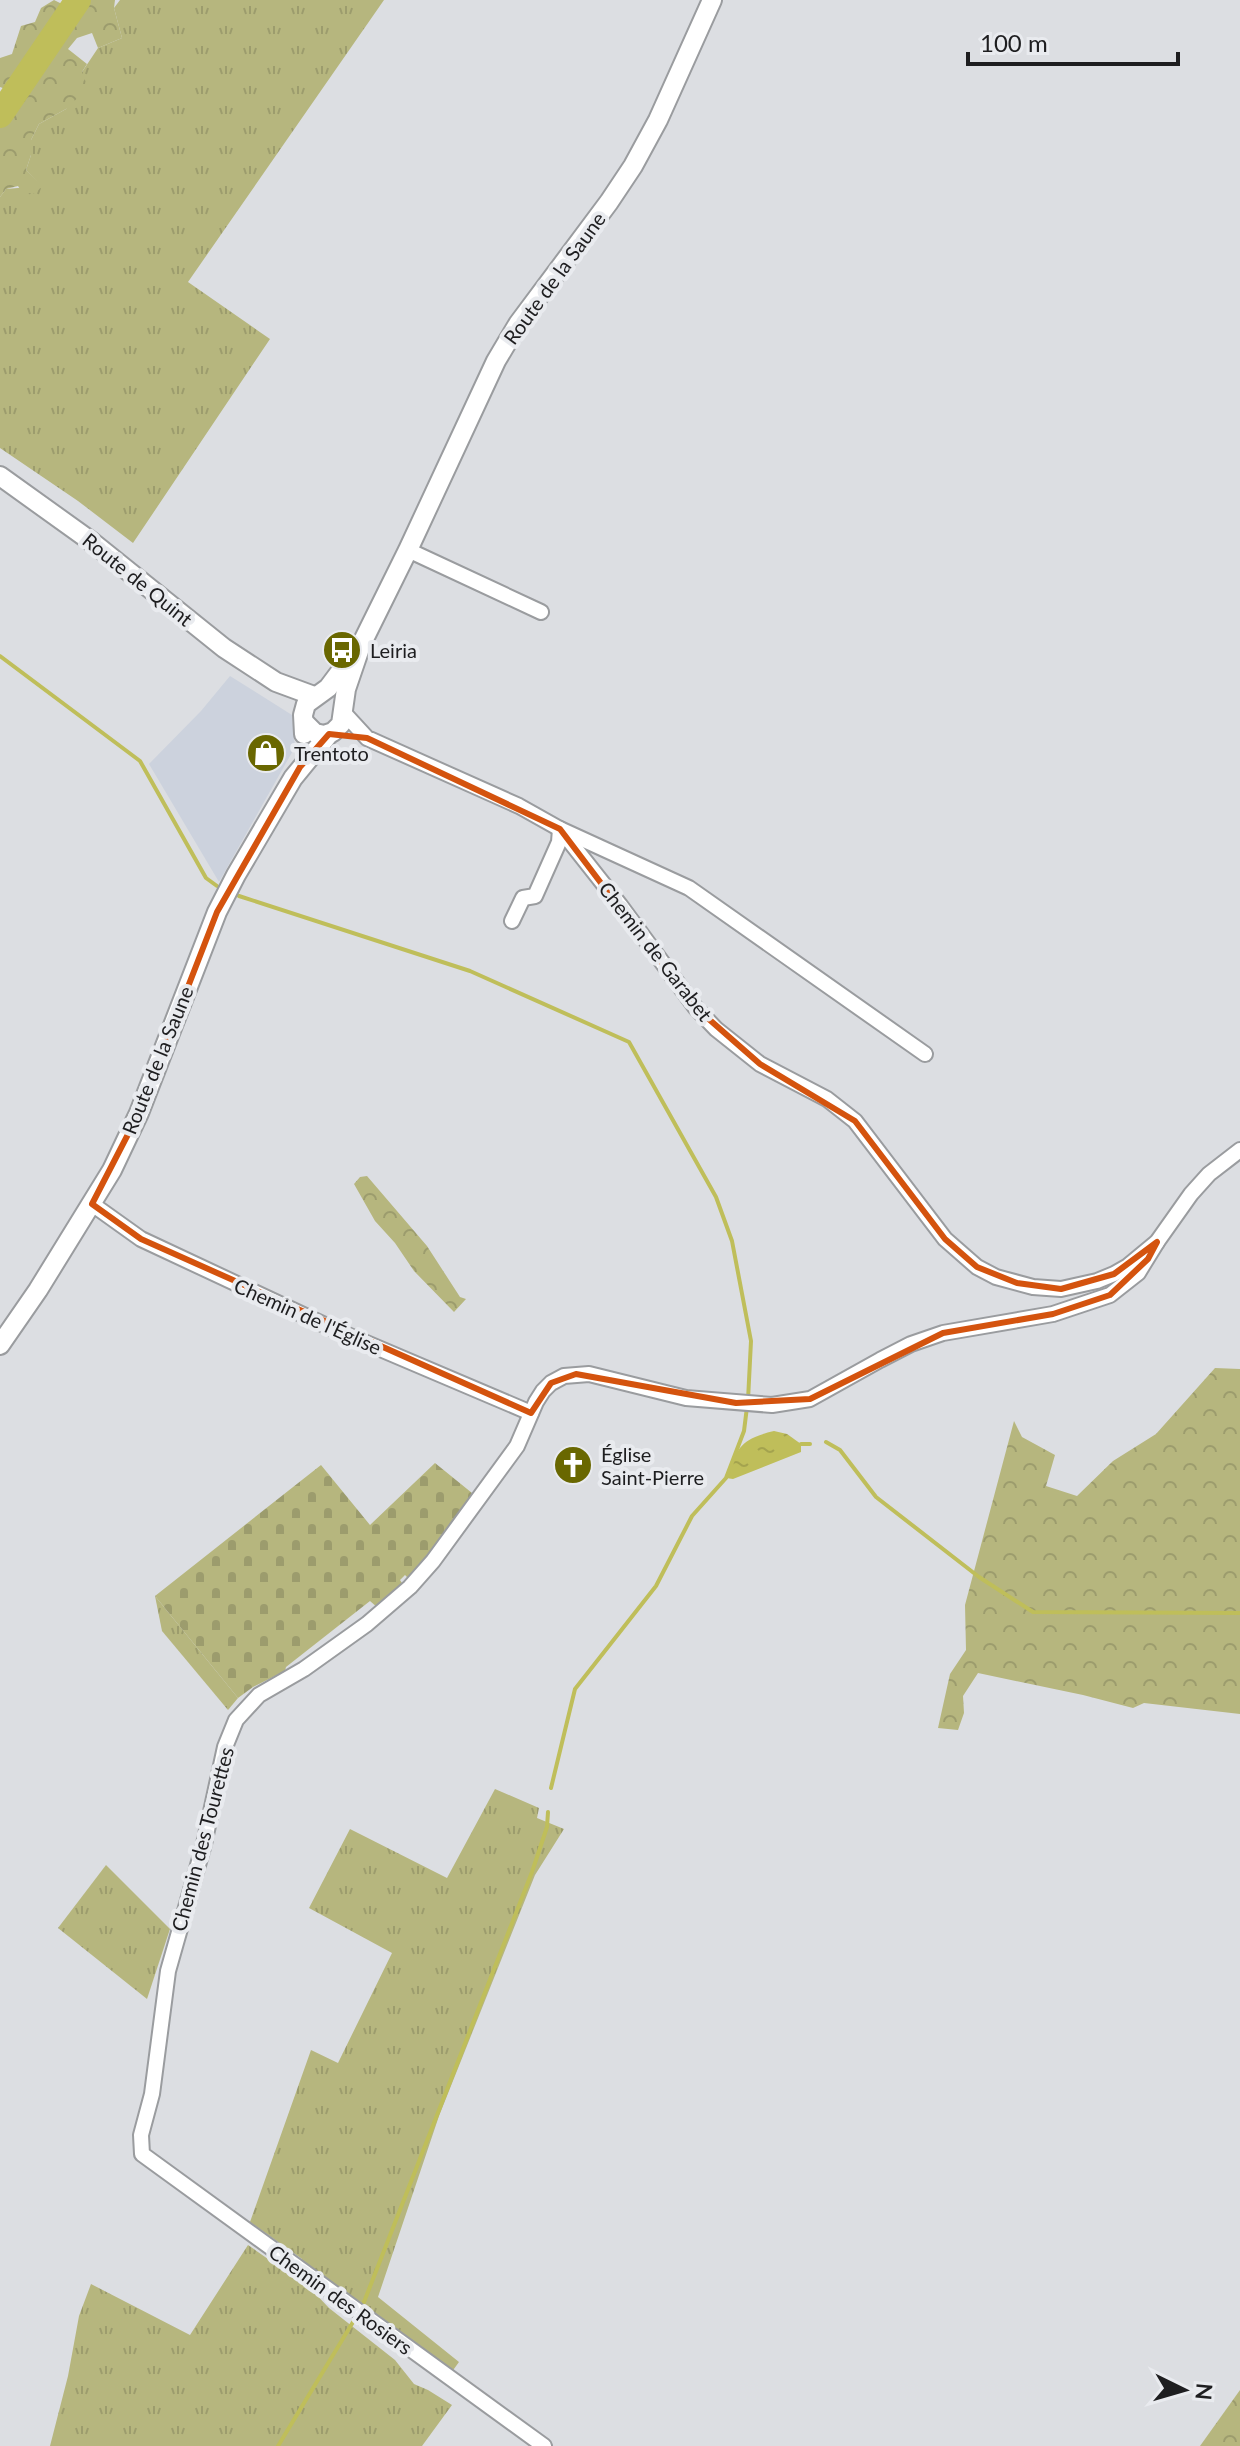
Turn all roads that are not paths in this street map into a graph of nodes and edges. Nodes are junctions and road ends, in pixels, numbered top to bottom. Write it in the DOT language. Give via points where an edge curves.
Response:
graph roads {
  1 [pos="712,0"];
  2 [pos="0,476"];
  3 [pos="408,550"];
  4 [pos="541,612"];
  5 [pos="361,645"];
  6 [pos="276,682"];
  7 [pos="316,695"];
  8 [pos="343,711"];
  9 [pos="304,719"];
  10 [pos="331,733"];
  11 [pos="367,738"];
  12 [pos="300,767"];
  13 [pos="560,829"];
  14 [pos="512,921"];
  15 [pos="925,1054"];
  16 [pos="1240,1150"];
  17 [pos="92,1204"];
  18 [pos="1157,1242"];
  19 [pos="0,1345"];
  20 [pos="531,1413"];
  21 [pos="140,2149"];
  22 [pos="544,2446"];
  1 -- 3 [label="street, Route de la Saune" via="633,166 502,349"];
  2 -- 6 [label="street, Route de Quint" via="209,637"];
  3 -- 4 [label="street"];
  3 -- 5 [label="street, Route de la Saune"];
  5 -- 7 [label="street, Route de la Saune"];
  5 -- 8 [label="street, Route de la Saune"];
  6 -- 7 [label="street, Route de Quint"];
  6 -- 9 [label="street, Route de Quint"];
  7 -- 8 [label="street" via="331,695"];
  7 -- 9 [label="street" via="306,704"];
  8 -- 10 [label="street" via="341,724"];
  8 -- 11 [label="street, Chemin de Garabet"];
  9 -- 10 [label="street" via="315,733"];
  9 -- 12 [label="street, Route de la Saune"];
  10 -- 11 [label="street, Chemin de Garabet"];
  10 -- 12 [label="street, Route de la Saune"];
  11 -- 13 [label="street, Chemin de Garabet"];
  12 -- 17 [label="street, Route de la Saune" via="217,912 139,1113"];
  13 -- 14 [label="street" via="535,896 523,898"];
  13 -- 15 [label="street, Chemin de Garabet" via="689,888"];
  13 -- 18 [label="street, Chemin de Garabet" via="705,1018 760,1064 827,1099 855,1121 945,1239 977,1267 1025,1285 1069,1287 1114,1274"];
  16 -- 18 [label="street, Chemin de Garabet" via="1209,1174"];
  17 -- 19 [label="street, Route de la Saune"];
  17 -- 20 [label="street, Chemin de l'Église" via="141,1239"];
  18 -- 20 [label="street, Chemin des Tourettes" via="1138,1273 1110,1295 1053,1314 943,1333 810,1399 736,1403 576,1374 551,1383"];
  20 -- 21 [label="street, Chemin des Tourettes" via="517,1446 410,1587 367,1624 259,1695 236,1720 168,1971"];
  21 -- 22 [label="street, Chemin des Rosiers" via="147,2160"];
}
